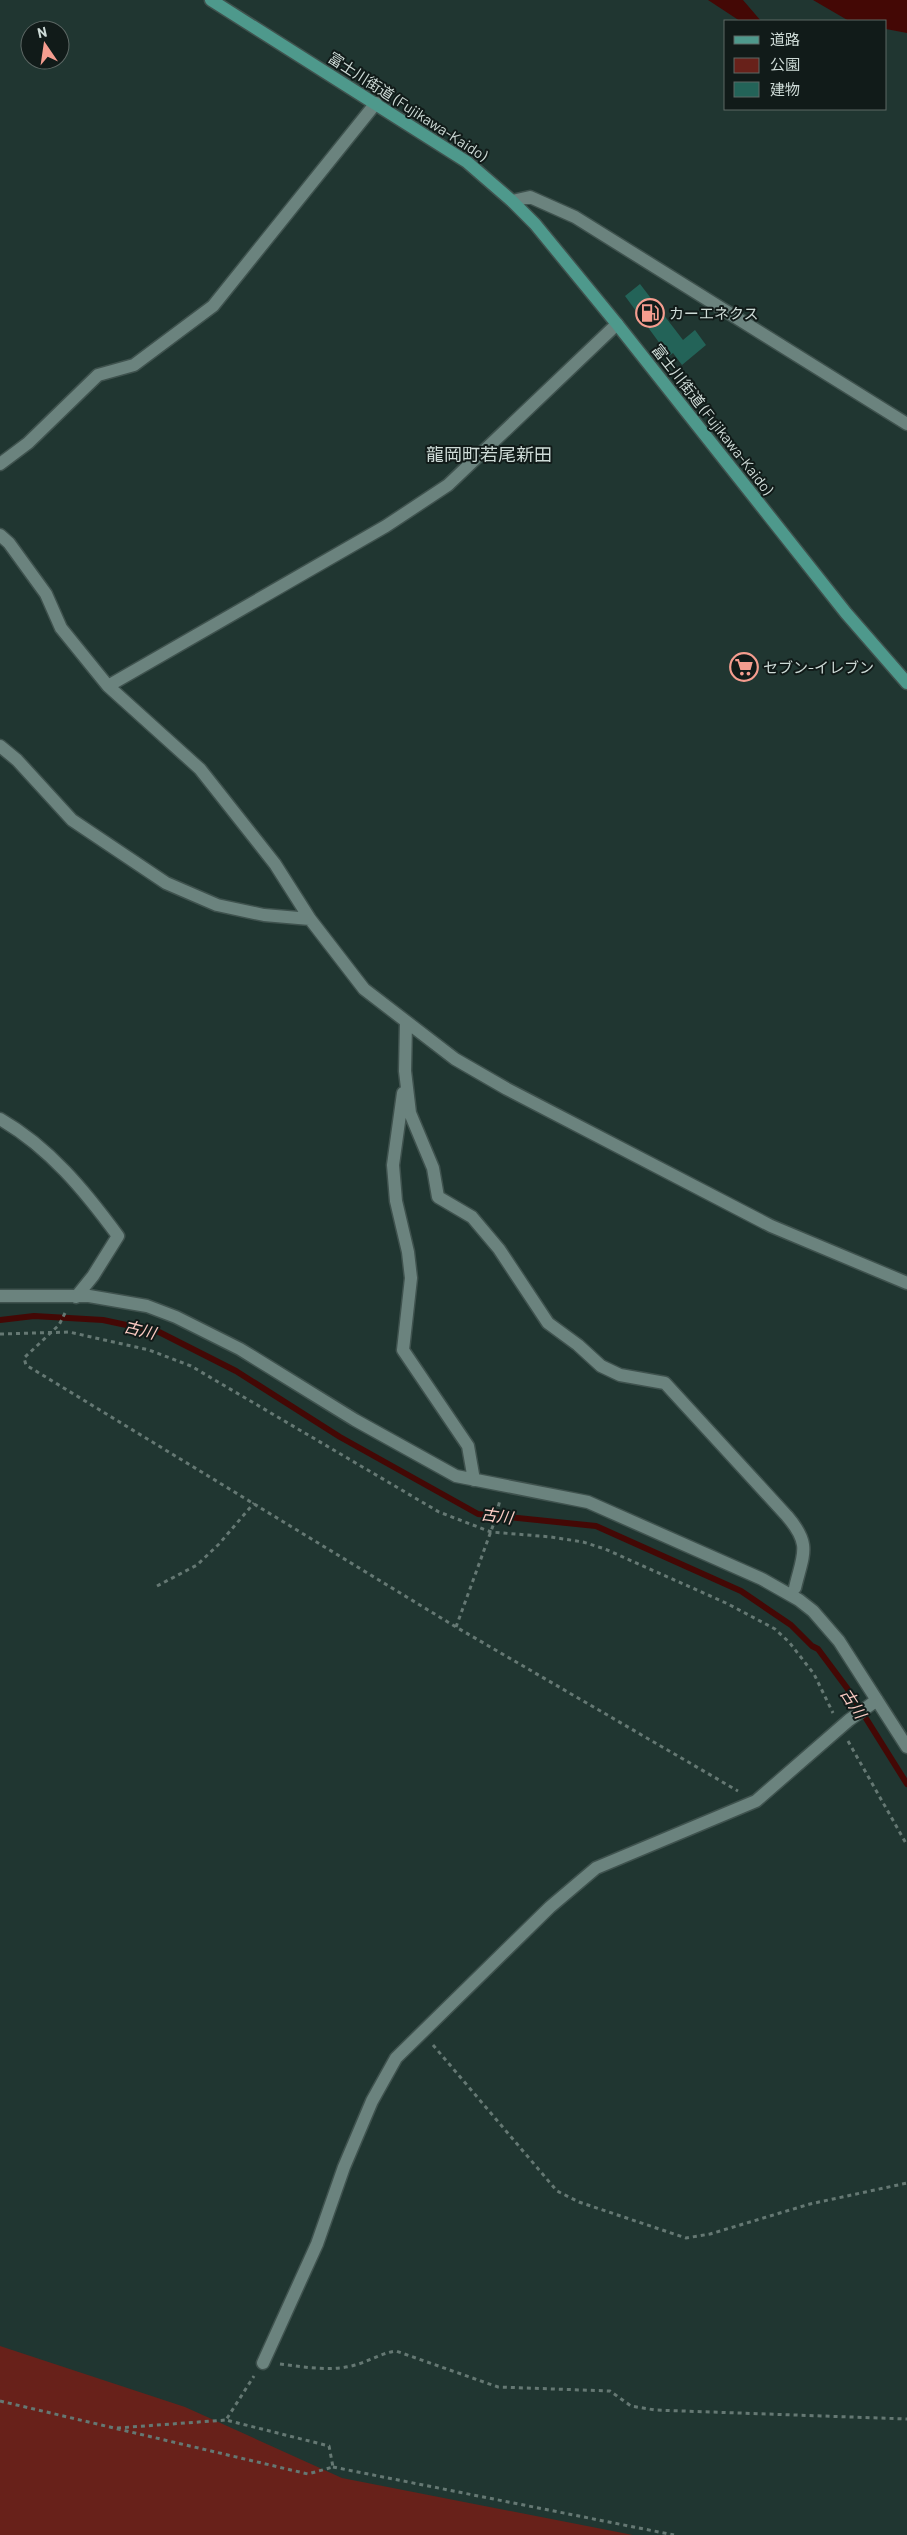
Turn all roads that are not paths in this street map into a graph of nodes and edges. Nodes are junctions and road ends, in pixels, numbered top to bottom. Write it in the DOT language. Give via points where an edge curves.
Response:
graph roads {
  1 [pos="211,0"];
  2 [pos="376,103"];
  3 [pos="512,201"];
  4 [pos="617,324"];
  5 [pos="907,424"];
  6 [pos="0,464"];
  7 [pos="0,536"];
  8 [pos="907,683"];
  9 [pos="108,686"];
  10 [pos="0,746"];
  11 [pos="310,920"];
  12 [pos="406,1023"];
  13 [pos="405,1071"];
  14 [pos="0,1119"];
  15 [pos="907,1283"];
  16 [pos="0,1296"];
  17 [pos="76,1297"];
  18 [pos="474,1480"];
  19 [pos="795,1588"];
  20 [pos="874,1702"];
  21 [pos="907,1747"];
  22 [pos="262,2362"];
  1 -- 2 [label="main road, 富士川街道 (Fujikawa-Kaido)"];
  2 -- 3 [label="main road, 富士川街道 (Fujikawa-Kaido)" via="467,162"];
  2 -- 6 [label="street" via="213,306 134,365 98,375 28,443"];
  3 -- 4 [label="main road, 富士川街道 (Fujikawa-Kaido)" via="535,224"];
  3 -- 5 [label="street" via="530,197 575,217"];
  4 -- 8 [label="main road, 富士川街道 (Fujikawa-Kaido)" via="834,598"];
  4 -- 9 [label="street" via="448,485 386,526"];
  7 -- 9 [label="street" via="9,543 46,594 61,628"];
  9 -- 11 [label="street" via="200,769 275,864"];
  10 -- 11 [label="street" via="18,760 72,820 166,883 216,904 264,915"];
  11 -- 12 [label="street" via="364,988"];
  12 -- 13 [label="street"];
  12 -- 15 [label="street" via="455,1059 507,1089 762,1222"];
  13 -- 18 [label="street" via="393,1165 396,1201 411,1278 404,1350 468,1446"];
  13 -- 19 [label="street" via="410,1113 433,1168 438,1197 472,1217 499,1249 548,1323 601,1366 620,1375 665,1382 800,1530 804,1551"];
  14 -- 17 [label="street" via="48,1154 85,1191 118,1236"];
  16 -- 17 [label="street"];
  17 -- 18 [label="street" via="96,1297 146,1306 202,1328 426,1462 456,1476"];
  18 -- 20 [label="street" via="595,1504 781,1588 813,1611 826,1625 839,1641"];
  20 -- 21 [label="street"];
  20 -- 22 [label="street" via="756,1801 596,1868 550,1907 396,2058 372,2101 317,2244"];
}
